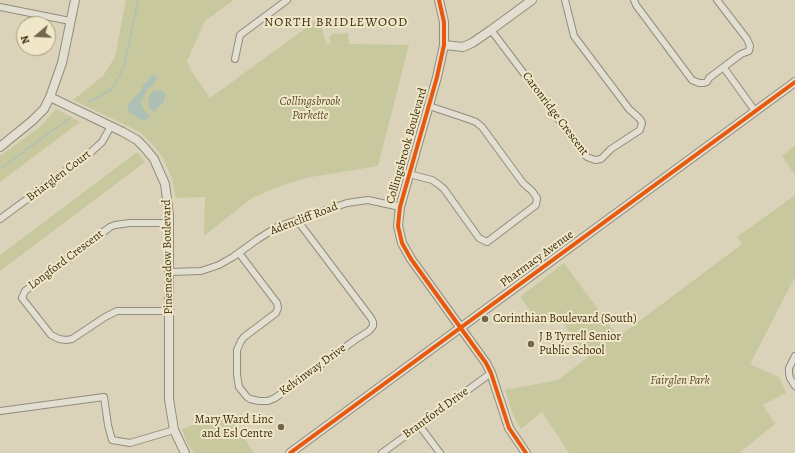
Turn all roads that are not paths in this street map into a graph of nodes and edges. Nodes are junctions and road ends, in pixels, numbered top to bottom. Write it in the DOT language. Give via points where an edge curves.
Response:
graph roads {
  1 [pos="75,0"];
  2 [pos="287,0"];
  3 [pos="439,0"];
  4 [pos="532,0"];
  5 [pos="565,0"];
  6 [pos="634,0"];
  7 [pos="717,0"];
  8 [pos="0,7"];
  9 [pos="70,21"];
  10 [pos="492,30"];
  11 [pos="444,45"];
  12 [pos="235,59"];
  13 [pos="724,68"];
  14 [pos="795,82"];
  15 [pos="50,97"];
  16 [pos="429,106"];
  17 [pos="755,111"];
  18 [pos="111,126"];
  19 [pos="0,147"];
  20 [pos="409,174"];
  21 [pos="400,207"];
  22 [pos="0,220"];
  23 [pos="297,220"];
  24 [pos="169,223"];
  25 [pos="239,253"];
  26 [pos="170,272"];
  27 [pos="169,311"];
  28 [pos="461,327"];
  29 [pos="795,356"];
  30 [pos="491,373"];
  31 [pos="795,386"];
  32 [pos="0,411"];
  33 [pos="419,425"];
  34 [pos="174,430"];
  35 [pos="185,453"];
  36 [pos="290,453"];
  37 [pos="382,453"];
  38 [pos="440,453"];
  39 [pos="526,453"];
  1 -- 9 [label="street"];
  2 -- 12 [label="street" via="240,35"];
  3 -- 11 [label="street, Collingsbrook Boulevard" via="444,22"];
  4 -- 10 [label="street"];
  5 -- 10 [label="street, Caronridge Crescent" via="574,36 642,124 640,130 601,159 587,157"];
  6 -- 13 [label="street" via="692,80 699,83 707,82"];
  7 -- 13 [label="street" via="750,46 749,51 741,54"];
  8 -- 9 [label="street"];
  9 -- 15 [label="street" via="62,63"];
  10 -- 11 [label="street" via="468,45"];
  11 -- 16 [label="street, Collingsbrook Boulevard"];
  13 -- 17 [label="street"];
  14 -- 17 [label="street, Pharmacy Avenue"];
  15 -- 18 [label="street, Pinemeadow Boulevard"];
  15 -- 19 [label="street" via="44,109 32,121"];
  16 -- 20 [label="street, Collingsbrook Boulevard"];
  16 -- 20 [label="street" via="476,122 482,127 537,198 536,205 487,242 479,238 444,189 432,180"];
  17 -- 28 [label="street, Pharmacy Avenue"];
  18 -- 22 [label="street, Briarglen Court" via="102,142 90,153"];
  18 -- 24 [label="street, Pinemeadow Boulevard" via="137,140 154,159 165,184"];
  20 -- 21 [label="street, Collingsbrook Boulevard"];
  21 -- 23 [label="street, Adencliff Road" via="368,200 353,201"];
  21 -- 28 [label="street, Collingsbrook Boulevard" via="398,226 404,247"];
  23 -- 25 [label="street, Adencliff Road" via="271,230"];
  23 -- 25 [label="street, Kelvinway Drive" via="373,322 373,326 268,401 250,399 238,386 237,350 244,337 276,313 278,308 277,303"];
  24 -- 26 [label="street, Pinemeadow Boulevard"];
  24 -- 27 [label="street, Longford Crescent" via="115,225 25,291 22,298 51,335 66,340 72,339 117,311"];
  25 -- 26 [label="street, Adencliff Road" via="219,265 201,271"];
  26 -- 27 [label="street, Pinemeadow Boulevard"];
  27 -- 34 [label="street, Pinemeadow Boulevard" via="169,399"];
  28 -- 30 [label="street, Collingsbrook Boulevard"];
  28 -- 36 [label="street, Pharmacy Avenue"];
  29 -- 31 [label="street" via="789,368 790,378"];
  30 -- 33 [label="street, Brantford Drive"];
  30 -- 39 [label="street, Collingsbrook Boulevard" via="509,428"];
  32 -- 34 [label="street" via="104,397 112,440 130,443"];
  33 -- 37 [label="street, Brantford Drive"];
  33 -- 38 [label="street"];
  34 -- 35 [label="street, Pinemeadow Boulevard"];
}
